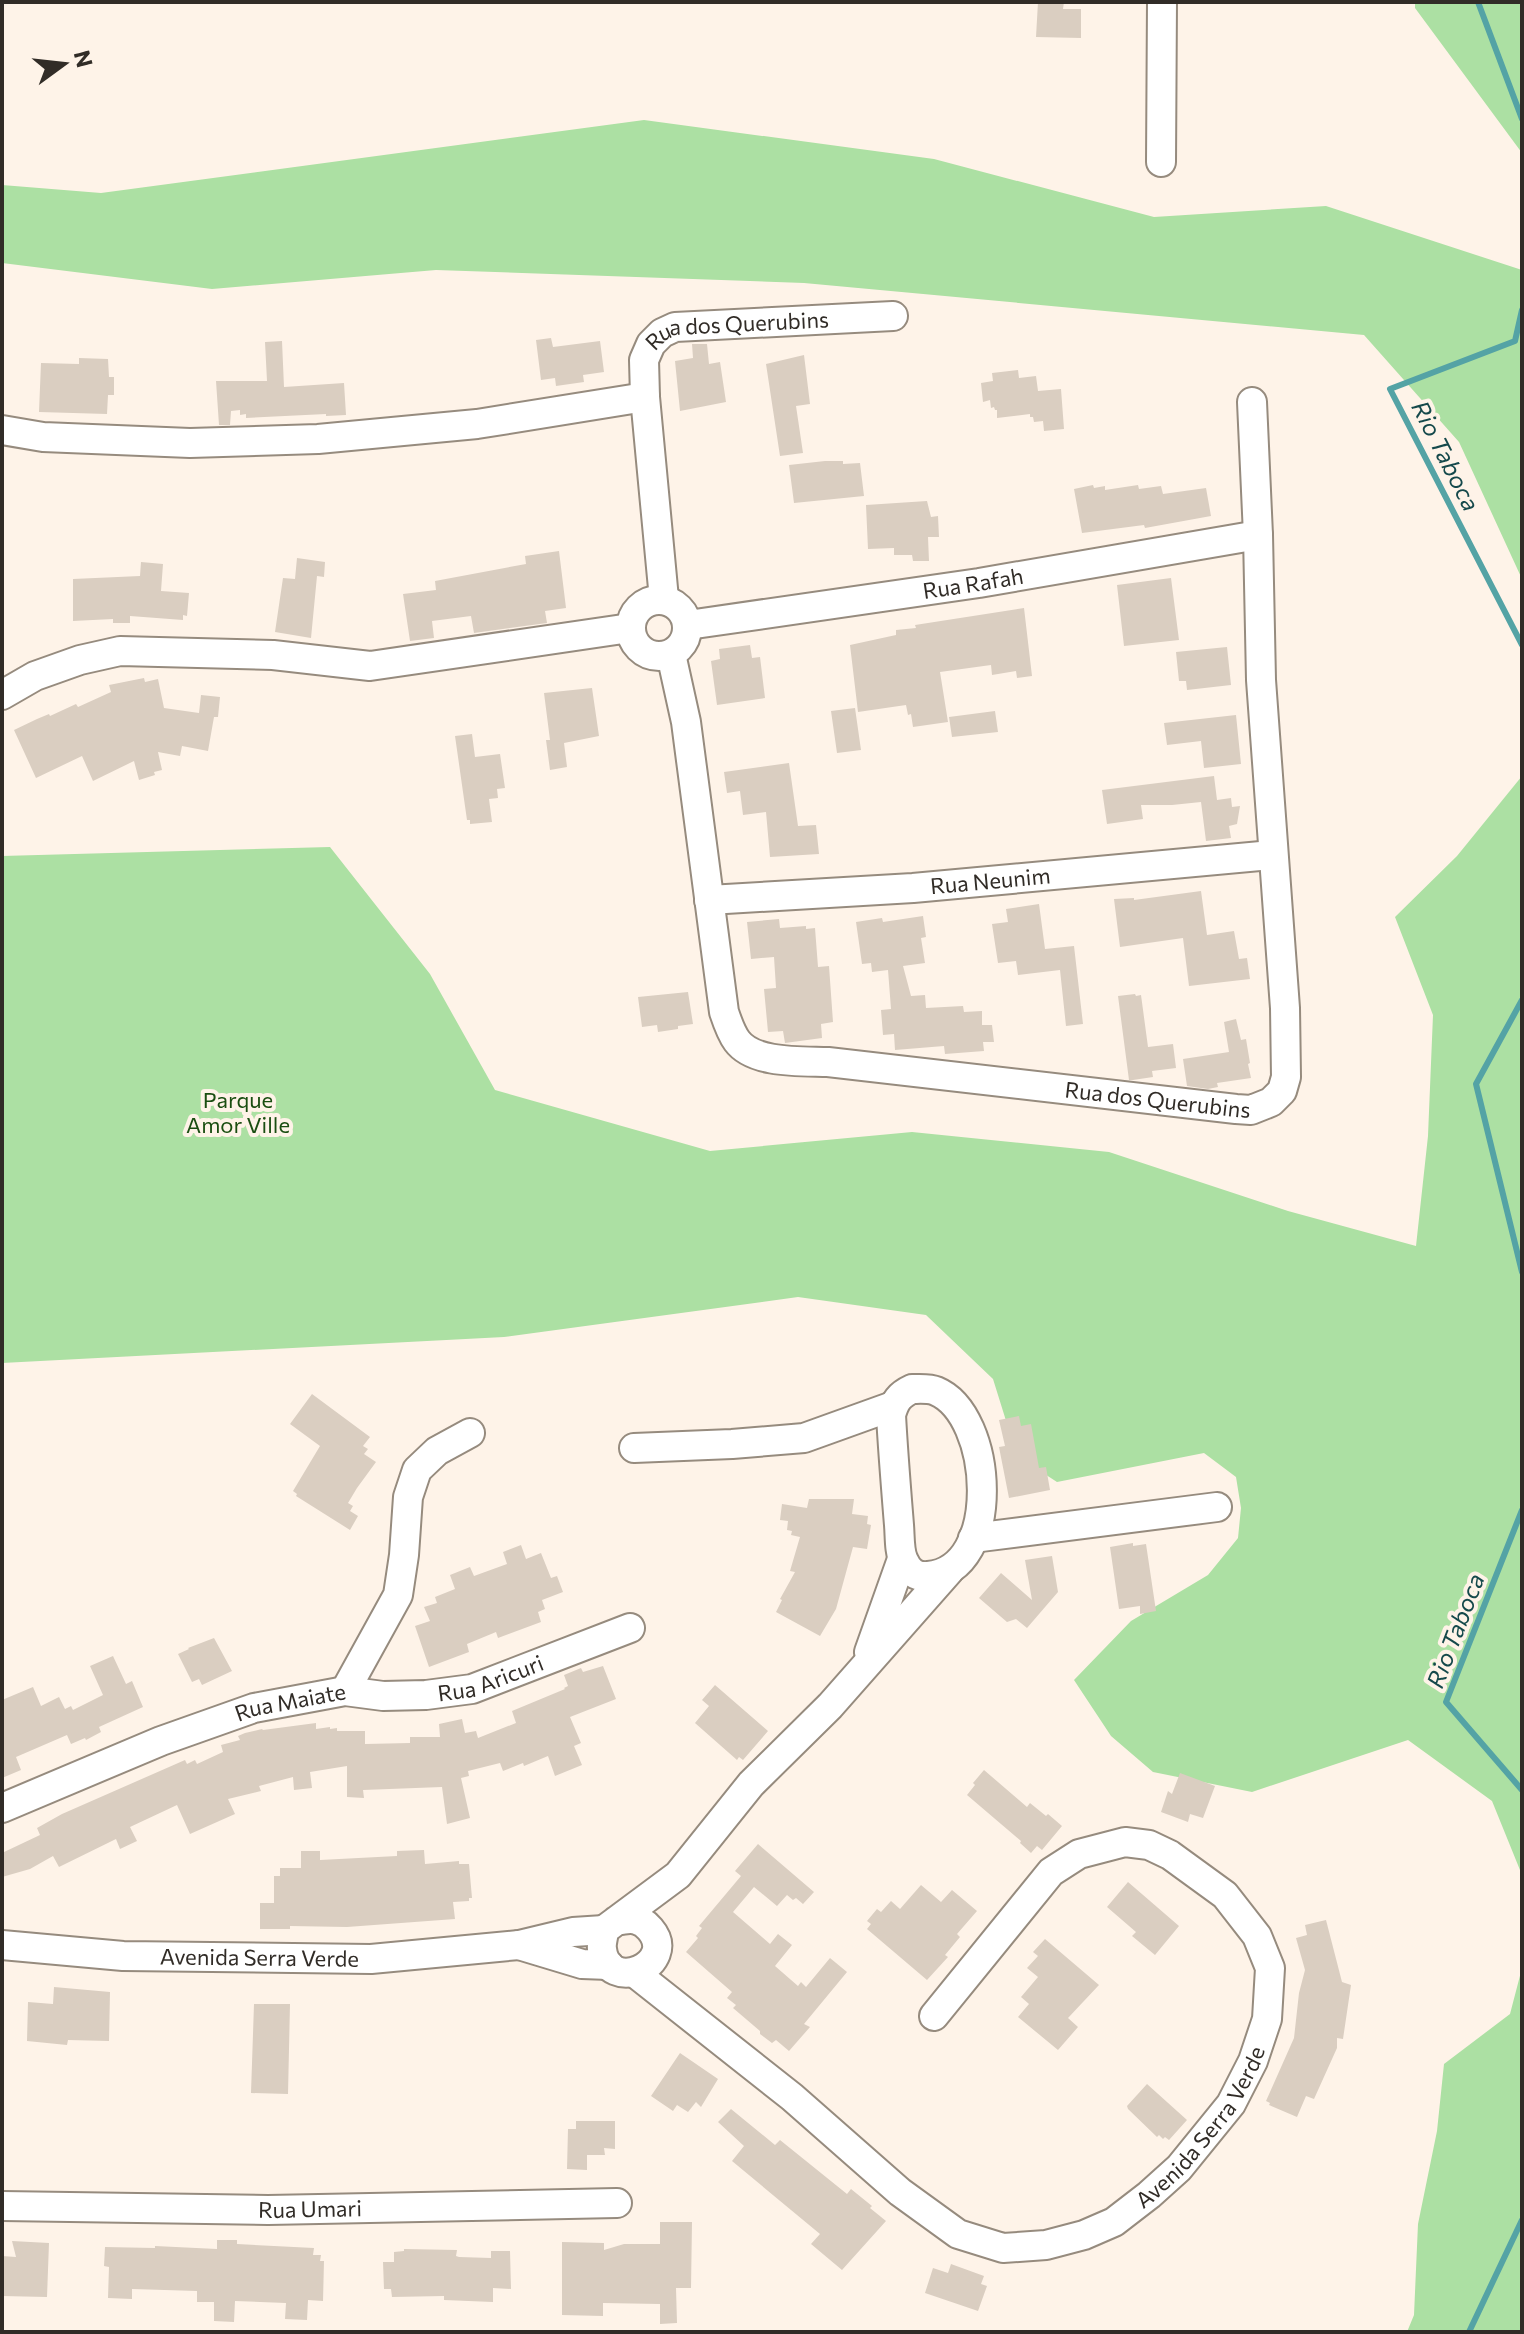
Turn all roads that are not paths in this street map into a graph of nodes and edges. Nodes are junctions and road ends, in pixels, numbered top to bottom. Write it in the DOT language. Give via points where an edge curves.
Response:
graph roads {
  1 [pos="1162,2"];
  2 [pos="1161,162"];
  3 [pos="893,316"];
  4 [pos="645,397"];
  5 [pos="1252,402"];
  6 [pos="2,430"];
  7 [pos="1258,535"];
  8 [pos="664,599"];
  9 [pos="688,625"];
  10 [pos="630,628"];
  11 [pos="671,654"];
  12 [pos="2,695"];
  13 [pos="1272,855"];
  14 [pos="709,900"];
  15 [pos="893,1406"];
  16 [pos="470,1433"];
  17 [pos="634,1448"];
  18 [pos="1217,1507"];
  19 [pos="973,1538"];
  20 [pos="902,1559"];
  21 [pos="949,1571"];
  22 [pos="630,1628"];
  23 [pos="865,1664"];
  24 [pos="345,1691"];
  25 [pos="2,1808"];
  26 [pos="678,1875"];
  27 [pos="610,1925"];
  28 [pos="655,1939"];
  29 [pos="2,1945"];
  30 [pos="519,1945"];
  31 [pos="622,1969"];
  32 [pos="683,2009"];
  33 [pos="934,2016"];
  34 [pos="617,2203"];
  35 [pos="2,2206"];
  1 -- 2 [label="street"];
  3 -- 4 [label="street, Rua dos Querubins" via="675,327 651,344 644,360"];
  4 -- 6 [label="street" via="477,424 318,439 190,443 43,437"];
  4 -- 8 [label="street, Rua dos Querubins"];
  5 -- 7 [label="street, Rua dos Querubins"];
  7 -- 9 [label="street, Rua Rafah"];
  7 -- 13 [label="street, Rua dos Querubins"];
  8 -- 9 [label="street" via="680,608"];
  8 -- 10 [label="street" via="647,601 635,612"];
  9 -- 11 [label="street" via="684,642"];
  10 -- 11 [label="street" via="644,652"];
  10 -- 12 [label="street" via="370,666 273,655 120,651 35,676"];
  11 -- 14 [label="street, Rua dos Querubins" via="686,722"];
  13 -- 14 [label="street, Rua Neunim" via="913,888"];
  13 -- 14 [label="street, Rua dos Querubins" via="1286,1077 1271,1102 1251,1110 774,1059 745,1050 724,1012"];
  15 -- 17 [label="street" via="804,1438"];
  15 -- 19 [label="street" via="912,1389 934,1390 953,1402 968,1424 983,1492"];
  15 -- 20 [label="street"];
  16 -- 24 [label="street, Rua Maiate" via="437,1451 417,1470 408,1497 398,1595"];
  18 -- 19 [label="street"];
  19 -- 21 [label="street"];
  20 -- 21 [label="street" via="918,1576"];
  20 -- 23 [label="street"];
  21 -- 23 [label="street"];
  22 -- 24 [label="street, Rua Aricuri" via="472,1689 383,1696"];
  23 -- 26 [label="street" via="751,1784"];
  24 -- 25 [label="street, Rua Maiate" via="254,1708"];
  26 -- 27 [label="street"];
  26 -- 28 [label="street"];
  27 -- 28 [label="street" via="630,1918 644,1922"];
  27 -- 30 [label="street, Avenida Serra Verde"];
  27 -- 31 [label="street" via="602,1950"];
  28 -- 31 [label="street" via="654,1958 646,1968"];
  28 -- 32 [label="street, Avenida Serra Verde"];
  29 -- 30 [label="street, Avenida Serra Verde" via="123,1956 371,1959"];
  30 -- 31 [label="street, Avenida Serra Verde" via="582,1964"];
  31 -- 32 [label="street, Avenida Serra Verde"];
  32 -- 33 [label="street, Avenida Serra Verde" via="900,2192 958,2234 1003,2248 1046,2245 1114,2222 1179,2168 1231,2104 1267,2019 1270,1968 1257,1936 1225,1895 1170,1855 1125,1842 1079,1854 1051,1872"];
  34 -- 35 [label="street, Rua Umari" via="268,2210"];
}
